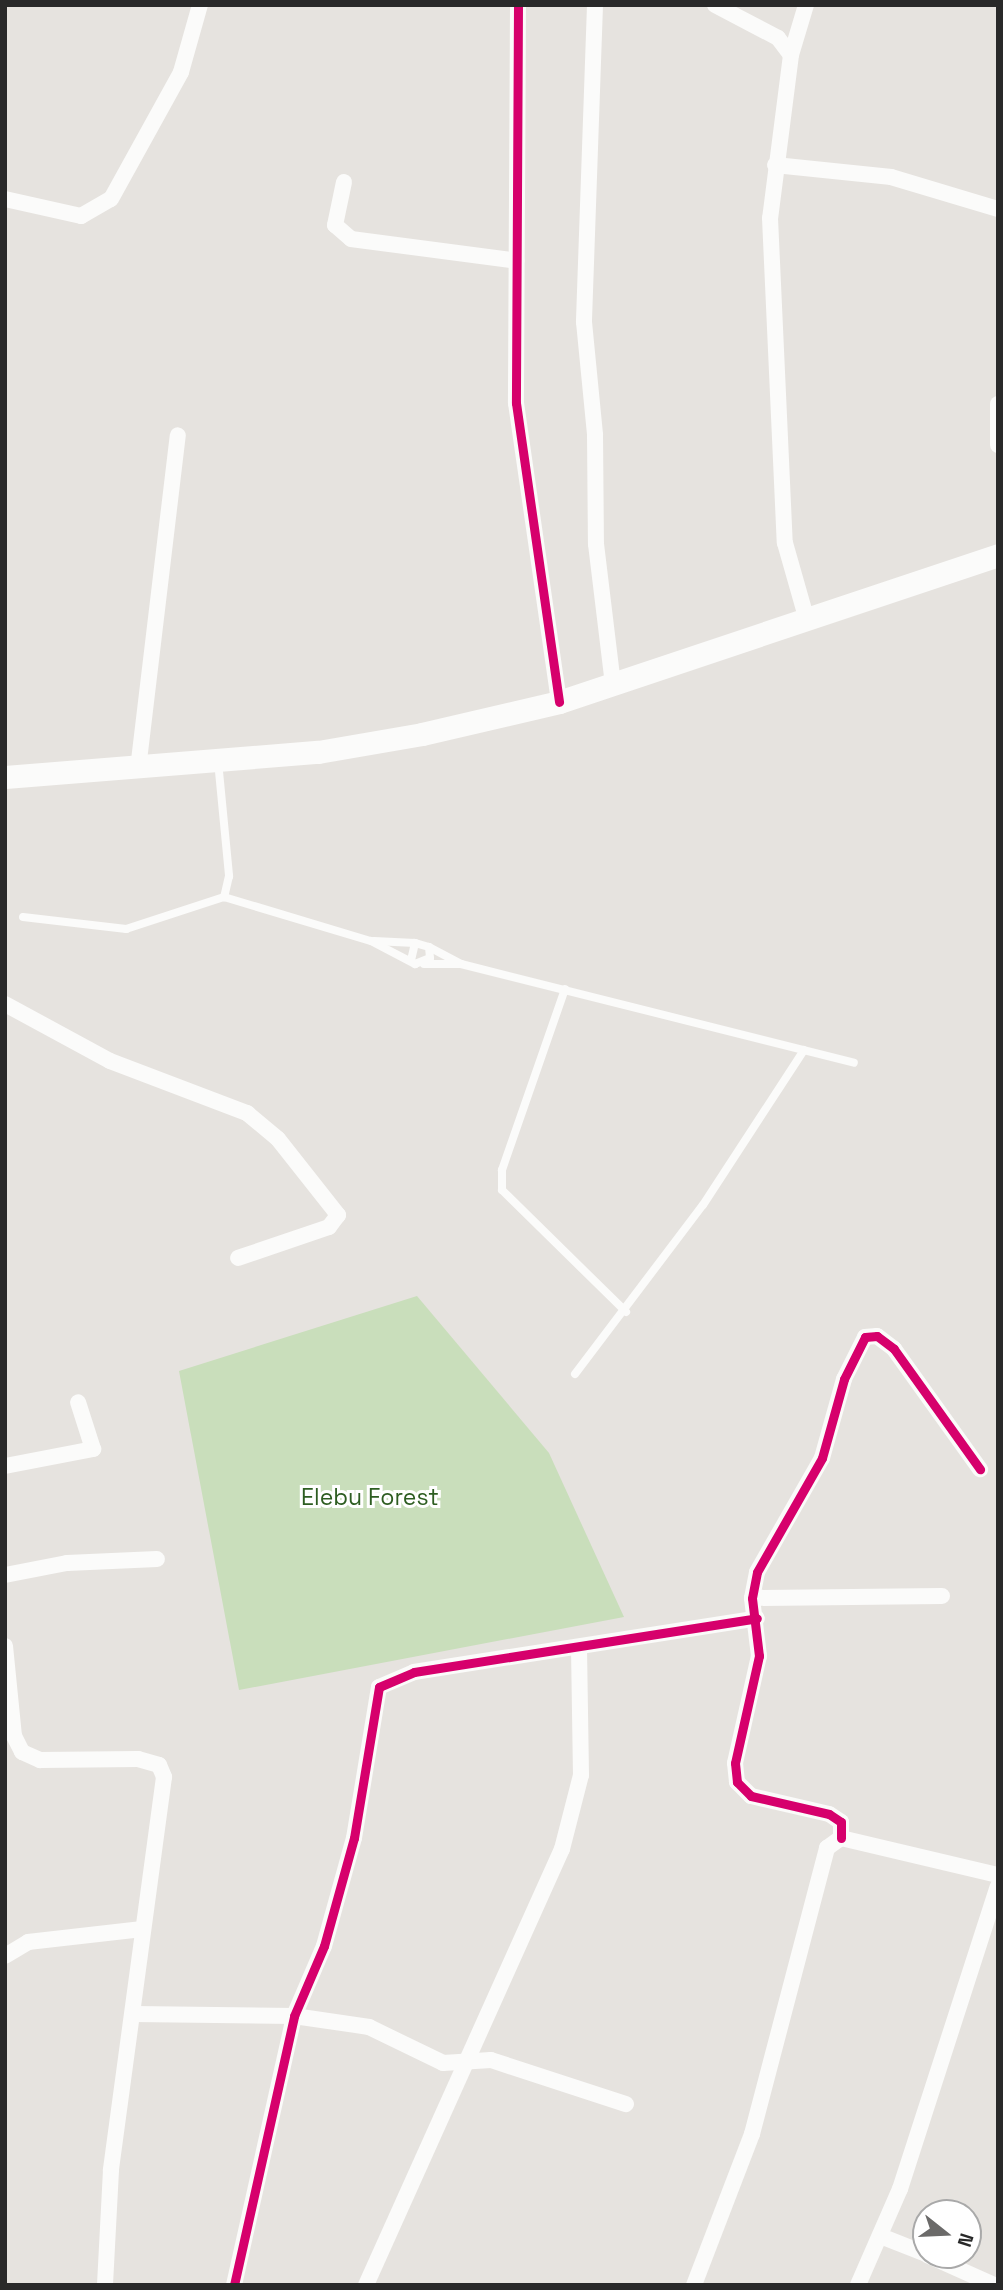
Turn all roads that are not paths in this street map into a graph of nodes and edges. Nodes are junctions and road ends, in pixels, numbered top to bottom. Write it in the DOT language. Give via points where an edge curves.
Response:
graph roads {
  1 [pos="200,5"];
  2 [pos="518,5"];
  3 [pos="595,5"];
  4 [pos="715,5"];
  5 [pos="806,5"];
  6 [pos="791,55"];
  7 [pos="775,165"];
  8 [pos="344,182"];
  9 [pos="5,199"];
  10 [pos="998,209"];
  11 [pos="517,261"];
  12 [pos="998,404"];
  13 [pos="178,435"];
  14 [pos="998,445"];
  15 [pos="998,555"];
  16 [pos="807,620"];
  17 [pos="613,684"];
  18 [pos="559,702"];
  19 [pos="218,761"];
  20 [pos="138,769"];
  21 [pos="5,777"];
  22 [pos="224,897"];
  23 [pos="23,917"];
  24 [pos="371,941"];
  25 [pos="415,943"];
  26 [pos="429,947"];
  27 [pos="411,960"];
  28 [pos="424,964"];
  29 [pos="461,964"];
  30 [pos="565,989"];
  31 [pos="5,1004"];
  32 [pos="804,1050"];
  33 [pos="854,1063"];
  34 [pos="238,1258"];
  35 [pos="626,1312"];
  36 [pos="575,1374"];
  37 [pos="78,1402"];
  38 [pos="5,1466"];
  39 [pos="979,1469"];
  40 [pos="157,1559"];
  41 [pos="5,1575"];
  42 [pos="942,1595"];
  43 [pos="752,1598"];
  44 [pos="757,1618"];
  45 [pos="5,1646"];
  46 [pos="579,1651"];
  47 [pos="841,1838"];
  48 [pos="998,1875"];
  49 [pos="998,1886"];
  50 [pos="142,1929"];
  51 [pos="5,1956"];
  52 [pos="134,2014"];
  53 [pos="294,2016"];
  54 [pos="470,2061"];
  55 [pos="626,2104"];
  56 [pos="883,2237"];
  57 [pos="912,2249"];
  58 [pos="955,2269"];
  59 [pos="984,2284"];
  60 [pos="105,2285"];
  61 [pos="234,2285"];
  62 [pos="366,2285"];
  63 [pos="694,2285"];
  64 [pos="858,2285"];
  1 -- 9 [label="street" via="181,72 111,199 81,216"];
  2 -- 11 [label="street"];
  3 -- 17 [label="street" via="584,322 596,435 596,544"];
  4 -- 6 [label="street" via="778,38"];
  5 -- 6 [label="street"];
  6 -- 7 [label="street"];
  7 -- 10 [label="street" via="891,177"];
  7 -- 16 [label="street" via="771,278 785,543"];
  8 -- 11 [label="street" via="335,225 351,239"];
  11 -- 18 [label="street" via="516,403"];
  12 -- 14 [label="street"];
  13 -- 20 [label="street"];
  15 -- 16 [label="main road"];
  16 -- 17 [label="main road"];
  17 -- 18 [label="main road"];
  18 -- 19 [label="main road" via="318,752"];
  19 -- 20 [label="main road"];
  19 -- 22 [label="lane" via="229,876"];
  20 -- 21 [label="main road"];
  22 -- 23 [label="lane" via="127,929"];
  22 -- 24 [label="lane"];
  24 -- 25 [label="lane"];
  24 -- 27 [label="lane"];
  25 -- 26 [label="lane"];
  25 -- 27 [label="lane"];
  26 -- 28 [label="lane"];
  26 -- 29 [label="lane"];
  27 -- 28 [label="lane"];
  28 -- 29 [label="lane"];
  29 -- 30 [label="lane"];
  30 -- 32 [label="lane"];
  30 -- 35 [label="lane" via="502,1170 502,1189"];
  31 -- 34 [label="street" via="110,1061 237,1109 278,1139 338,1215 330,1227"];
  32 -- 33 [label="lane"];
  32 -- 35 [label="lane"];
  35 -- 36 [label="lane"];
  37 -- 38 [label="street" via="93,1449"];
  39 -- 43 [label="street" via="894,1349 877,1336 865,1337 844,1379 822,1458 768,1548"];
  40 -- 41 [label="street" via="67,1563"];
  42 -- 43 [label="street"];
  43 -- 44 [label="street"];
  44 -- 46 [label="street"];
  44 -- 47 [label="street" via="759,1656 738,1738 737,1782 751,1796 829,1814 841,1822"];
  45 -- 50 [label="street" via="14,1736 22,1752 40,1760 159,1765 163,1808"];
  46 -- 53 [label="street" via="414,1672 379,1687 354,1839 324,1946"];
  46 -- 54 [label="street" via="581,1775 562,1849"];
  47 -- 48 [label="street"];
  47 -- 63 [label="street" via="827,1848 755,2121"];
  49 -- 56 [label="street"];
  50 -- 51 [label="street" via="28,1942"];
  50 -- 52 [label="street"];
  52 -- 53 [label="street"];
  52 -- 60 [label="street" via="111,2170"];
  53 -- 54 [label="street" via="369,2027 443,2063"];
  53 -- 61 [label="street"];
  54 -- 55 [label="street" via="491,2060"];
  54 -- 62 [label="street"];
  56 -- 57 [label="street"];
  56 -- 64 [label="street"];
  58 -- 59 [label="street"];
}
